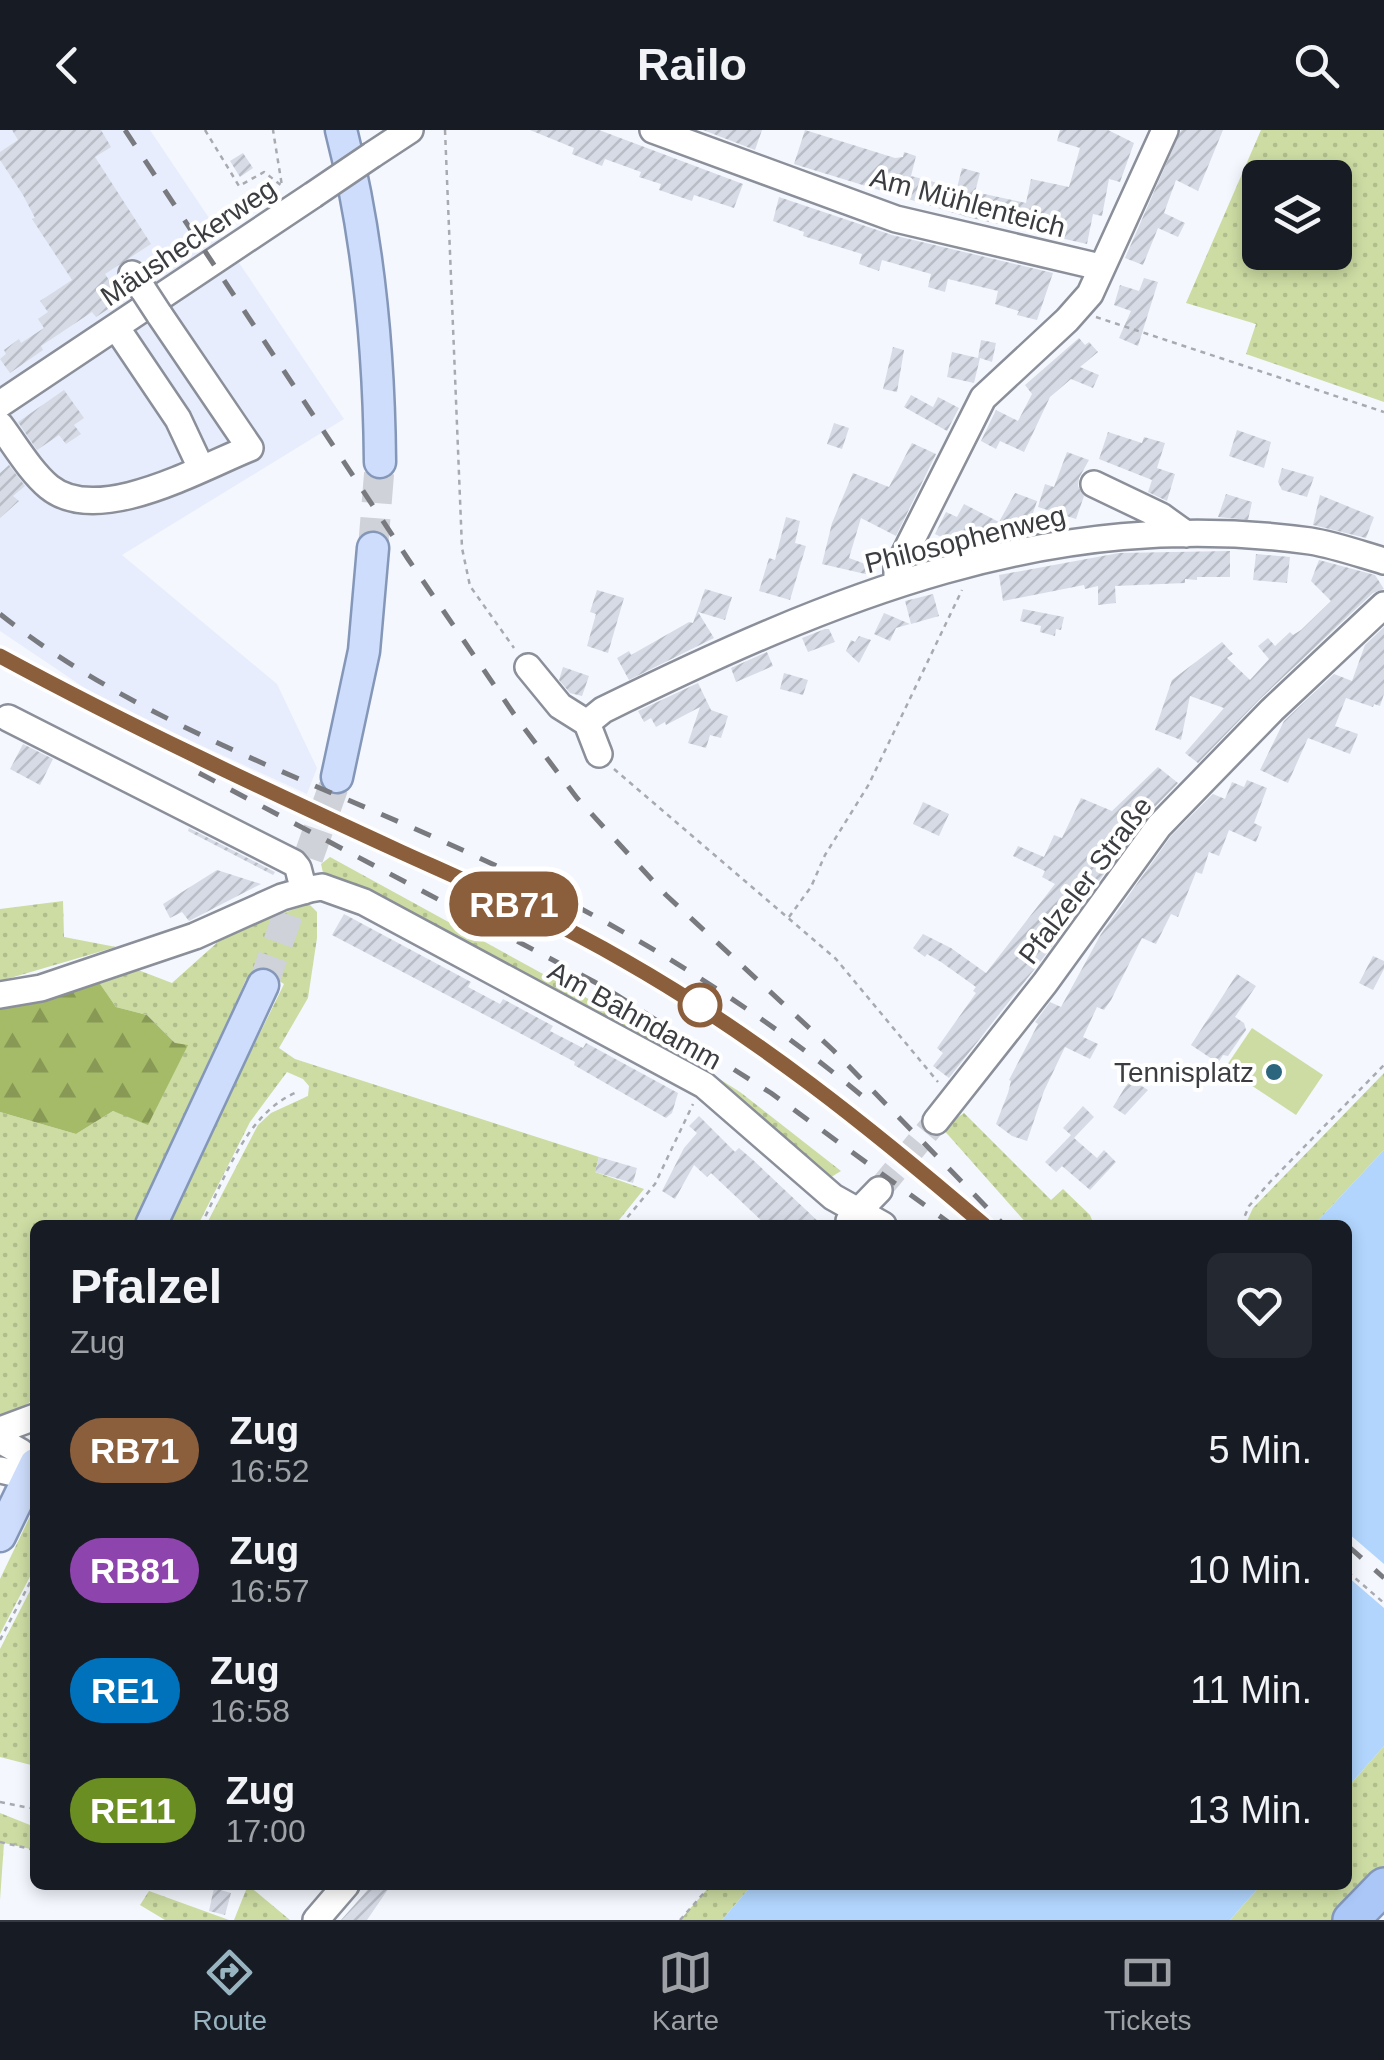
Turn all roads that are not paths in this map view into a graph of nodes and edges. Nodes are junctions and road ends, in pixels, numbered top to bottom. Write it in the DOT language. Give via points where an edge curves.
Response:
graph roads {
  1 [pos="341,130"];
  2 [pos="410,130"];
  3 [pos="653,130"];
  4 [pos="1165,130"];
  5 [pos="1100,267"];
  6 [pos="138,283"];
  7 [pos="116,326"];
  8 [pos="0,404"];
  9 [pos="0,426"];
  10 [pos="380,462"];
  11 [pos="201,468"];
  12 [pos="1094,484"];
  13 [pos="1186,534"];
  14 [pos="373,548"];
  15 [pos="1384,561"];
  16 [pos="897,583"];
  17 [pos="1384,604"];
  18 [pos="528,668"];
  19 [pos="8,718"];
  20 [pos="587,723"];
  21 [pos="599,754"];
  22 [pos="337,777"];
  23 [pos="304,890"];
  24 [pos="264,985"];
  25 [pos="0,995"];
  26 [pos="936,1121"];
  27 [pos="878,1190"];
  28 [pos="852,1219"];
  29 [pos="152,1220"];
  30 [pos="30,1419"];
  31 [pos="0,1430"];
  32 [pos="0,1440"];
  33 [pos="30,1464"];
  34 [pos="30,1469"];
  35 [pos="0,1470"];
  36 [pos="30,1474"];
  37 [pos="0,1536"];
  38 [pos="1384,1886"];
  39 [pos="342,1890"];
  40 [pos="316,1920"];
  41 [pos="1351,1920"];
  1 -- 10 [label="main road" via="366,256 380,387"];
  2 -- 7 [label="street, Mäusheckerweg, bridge"];
  3 -- 5 [label="street, Am Mühlenteich" via="896,219"];
  4 -- 5 [label="street"];
  5 -- 16 [label="street" via="1090,294 983,398 896,569"];
  6 -- 11 [label="street, bridge" via="250,448"];
  7 -- 8 [label="street, Mäusheckerweg"];
  7 -- 11 [label="street" via="178,419"];
  9 -- 11 [label="street" via="50,488 78,500 125,499"];
  12 -- 13 [label="street"];
  13 -- 15 [label="street, Philosophenweg" via="1312,542"];
  13 -- 16 [label="street, Philosophenweg" via="1088,539"];
  14 -- 22 [label="main road" via="364,651"];
  16 -- 20 [label="street, Philosophenweg" via="715,656"];
  17 -- 26 [label="street, Pfalzeler Straße" via="1158,826"];
  18 -- 20 [label="street" via="560,706"];
  19 -- 23 [label="street" via="294,863"];
  20 -- 21 [label="street"];
  23 -- 25 [label="street" via="195,936 41,988"];
  23 -- 28 [label="street, Am Bahndamm" via="322,887 364,902 704,1086"];
  24 -- 29 [label="main road"];
  27 -- 28 [label="street"];
  30 -- 31 [label="street"];
  32 -- 33 [label="street"];
  34 -- 35 [label="street"];
  36 -- 37 [label="main road"];
  38 -- 41 [label="highway"];
  39 -- 40 [label="street"];
}
